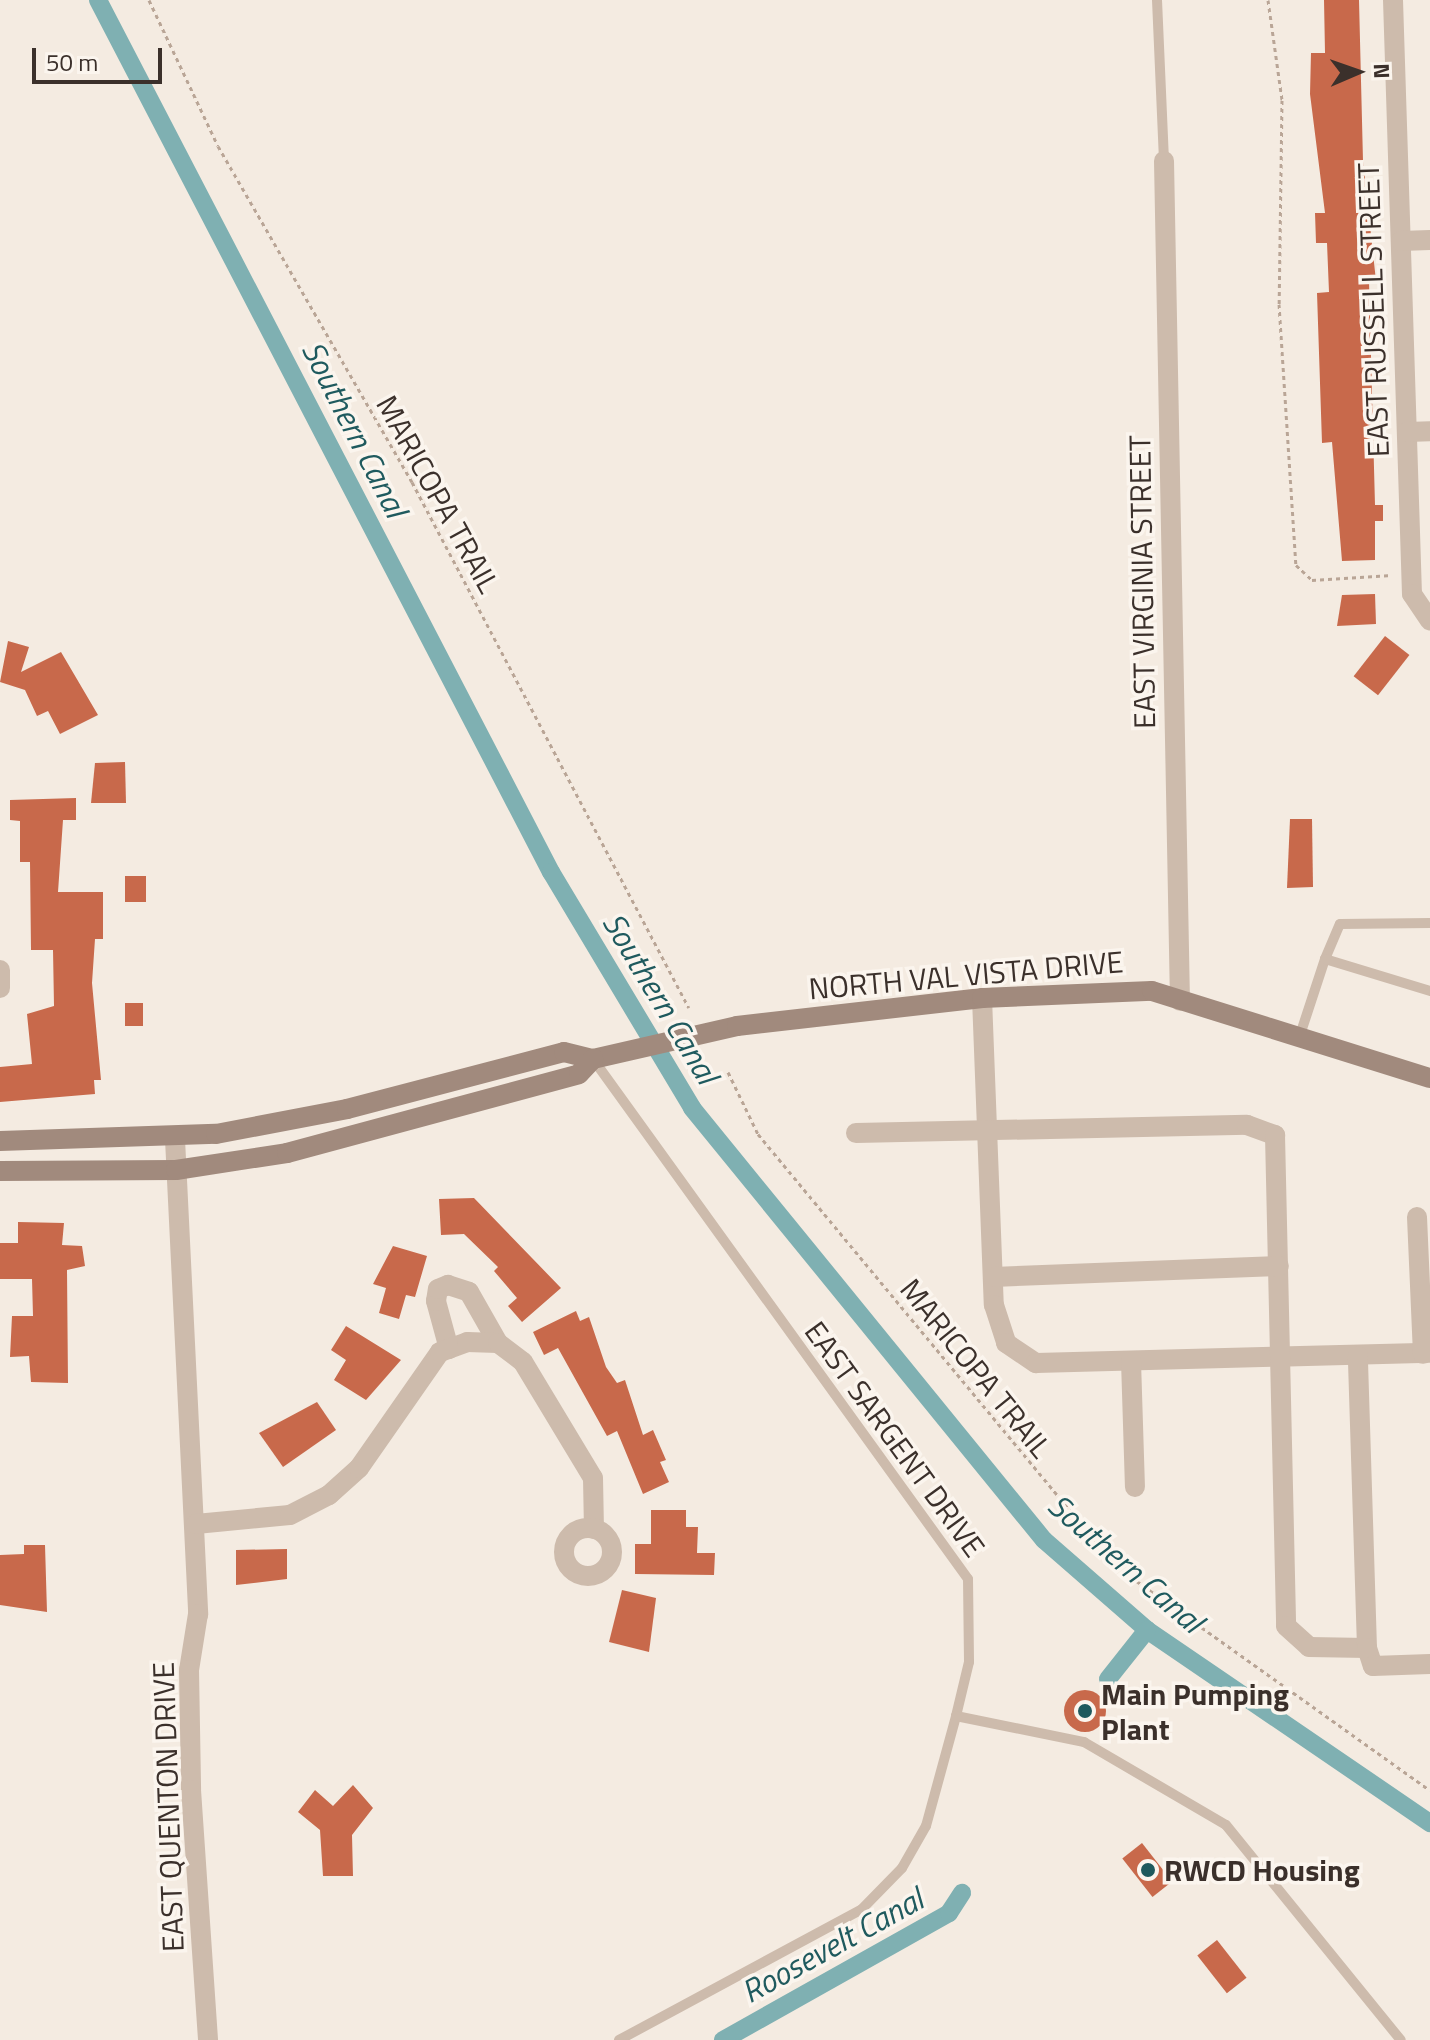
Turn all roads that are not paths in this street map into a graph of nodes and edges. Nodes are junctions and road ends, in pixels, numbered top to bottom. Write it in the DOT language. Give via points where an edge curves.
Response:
graph roads {
  1 [pos="1157,0"];
  2 [pos="1393,0"];
  3 [pos="1164,161"];
  4 [pos="1430,240"];
  5 [pos="1401,241"];
  6 [pos="1430,431"];
  7 [pos="1407,432"];
  8 [pos="1426,619"];
  9 [pos="1430,923"];
  10 [pos="1325,959"];
  11 [pos="0,970"];
  12 [pos="0,988"];
  13 [pos="1430,991"];
  14 [pos="982,998"];
  15 [pos="1180,1001"];
  16 [pos="1300,1035"];
  17 [pos="593,1059"];
  18 [pos="1430,1078"];
  19 [pos="989,1132"];
  20 [pos="856,1133"];
  21 [pos="175,1139"];
  22 [pos="0,1141"];
  23 [pos="176,1170"];
  24 [pos="0,1171"];
  25 [pos="1417,1217"];
  26 [pos="1279,1266"];
  27 [pos="1425,1266"];
  28 [pos="993,1277"];
  29 [pos="498,1343"];
  30 [pos="449,1349"];
  31 [pos="1427,1354"];
  32 [pos="1358,1356"];
  33 [pos="1281,1358"];
  34 [pos="1131,1361"];
  35 [pos="1135,1487"];
  36 [pos="196,1524"];
  37 [pos="594,1529"];
  38 [pos="1367,1648"];
  39 [pos="1430,1664"];
  40 [pos="956,1716"];
  41 [pos="208,2040"];
  42 [pos="619,2040"];
  43 [pos="1401,2040"];
  1 -- 3 [label="lane"];
  2 -- 5 [label="street, EAST RUSSELL STREET"];
  3 -- 15 [label="street, EAST VIRGINIA STREET"];
  4 -- 5 [label="street"];
  5 -- 7 [label="street, EAST RUSSELL STREET"];
  6 -- 7 [label="street"];
  7 -- 8 [label="street, EAST RUSSELL STREET" via="1411,574"];
  9 -- 10 [label="lane" via="1340,924"];
  10 -- 13 [label="lane"];
  10 -- 16 [label="lane"];
  11 -- 12 [label="street"];
  14 -- 15 [label="main road, NORTH VAL VISTA DRIVE" via="1152,991"];
  14 -- 17 [label="main road, NORTH VAL VISTA DRIVE" via="693,1036"];
  14 -- 19 [label="street"];
  15 -- 16 [label="main road, NORTH VAL VISTA DRIVE"];
  16 -- 18 [label="main road, NORTH VAL VISTA DRIVE"];
  17 -- 21 [label="main road, NORTH VAL VISTA DRIVE" via="564,1052 286,1124"];
  17 -- 23 [label="main road, NORTH VAL VISTA DRIVE" via="579,1074 350,1139"];
  17 -- 40 [label="lane, EAST SARGENT DRIVE" via="968,1579 969,1662"];
  19 -- 20 [label="street"];
  19 -- 26 [label="street" via="1247,1125 1275,1135"];
  19 -- 28 [label="street"];
  21 -- 22 [label="main road, NORTH VAL VISTA DRIVE"];
  21 -- 23 [label="street, EAST QUENTON DRIVE"];
  23 -- 24 [label="main road, NORTH VAL VISTA DRIVE"];
  23 -- 36 [label="street, EAST QUENTON DRIVE"];
  25 -- 27 [label="street"];
  26 -- 28 [label="street"];
  26 -- 33 [label="street"];
  27 -- 31 [label="street"];
  28 -- 34 [label="street" via="1006,1343 1036,1363"];
  29 -- 30 [label="street"];
  29 -- 30 [label="street" via="477,1302 448,1285 438,1289 436,1301"];
  29 -- 37 [label="street" via="523,1362 593,1478"];
  30 -- 36 [label="street" via="359,1468 329,1495 290,1515"];
  31 -- 32 [label="street"];
  32 -- 33 [label="street"];
  32 -- 38 [label="street"];
  33 -- 34 [label="street"];
  33 -- 38 [label="street" via="1286,1626 1309,1647"];
  34 -- 35 [label="street"];
  36 -- 41 [label="street, EAST QUENTON DRIVE" via="191,1775"];
  38 -- 39 [label="street" via="1373,1666"];
  40 -- 42 [label="lane, EAST SARGENT DRIVE" via="926,1826 902,1868 862,1909"];
  40 -- 43 [label="lane" via="1084,1742 1226,1825"];
}
